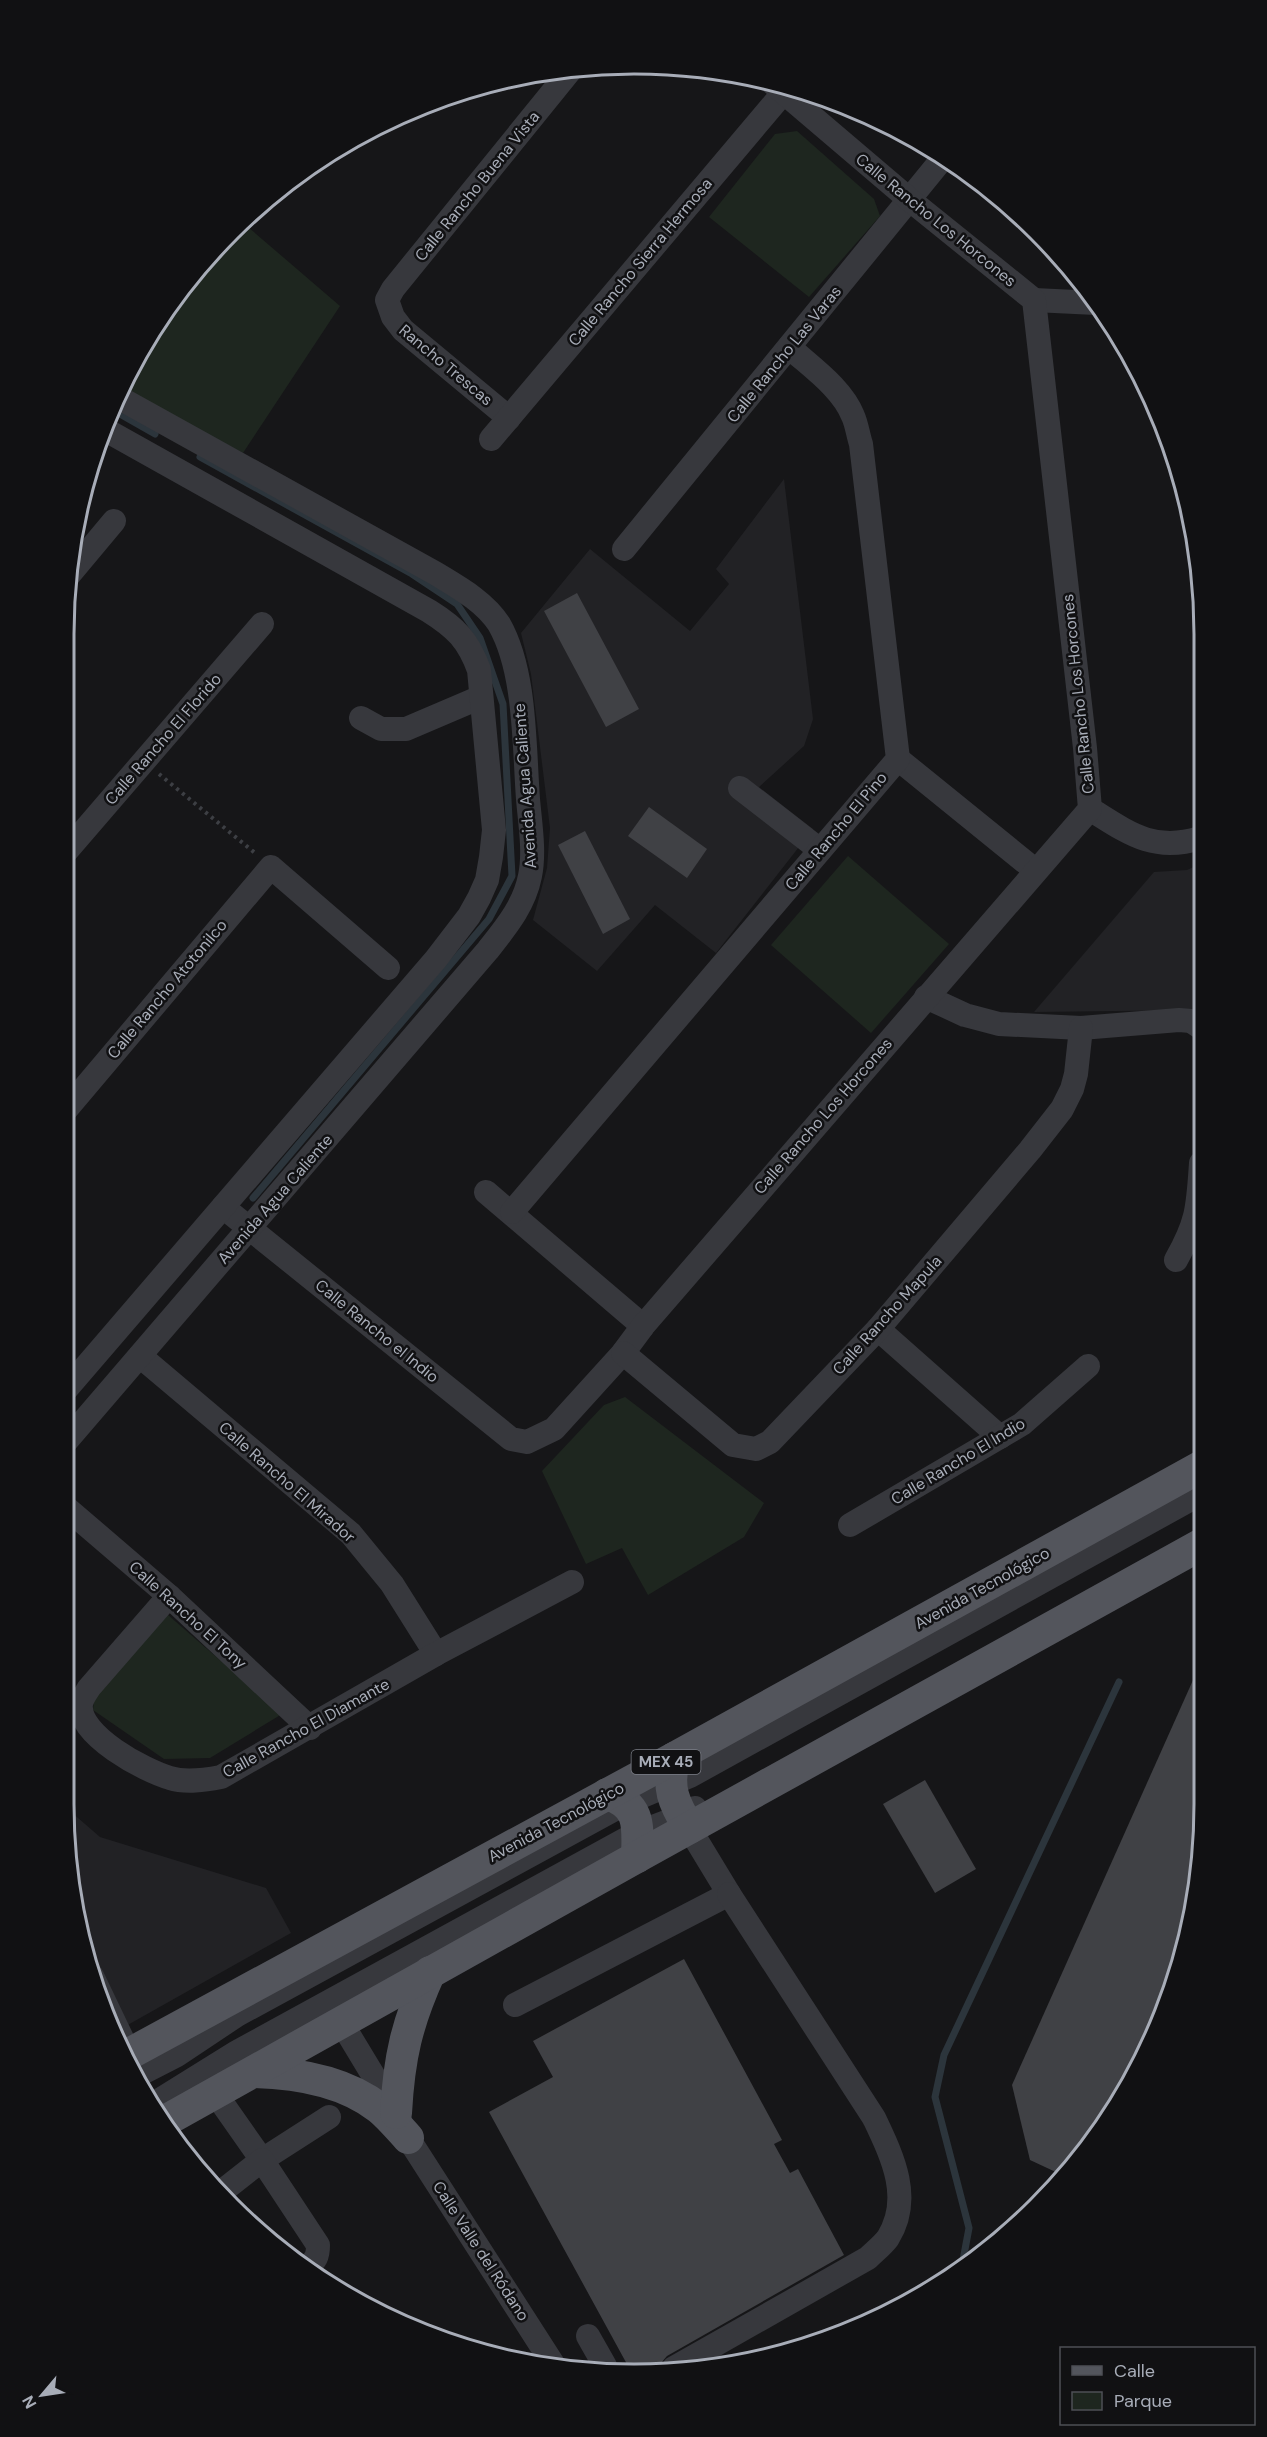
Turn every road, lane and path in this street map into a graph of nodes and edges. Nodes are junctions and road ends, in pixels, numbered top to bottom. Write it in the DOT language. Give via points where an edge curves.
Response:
graph roads {
  1 [pos="565,78"];
  2 [pos="776,92"];
  3 [pos="794,97"];
  4 [pos="938,164"];
  5 [pos="910,200"];
  6 [pos="1034,300"];
  7 [pos="1085,302"];
  8 [pos="389,308"];
  9 [pos="789,347"];
  10 [pos="124,401"];
  11 [pos="509,417"];
  12 [pos="111,433"];
  13 [pos="190,436"];
  14 [pos="491,439"];
  15 [pos="172,468"];
  16 [pos="114,521"];
  17 [pos="624,549"];
  18 [pos="78,564"];
  19 [pos="262,624"];
  20 [pos="482,697"];
  21 [pos="361,718"];
  22 [pos="898,759"];
  23 [pos="144,762"];
  24 [pos="740,788"];
  25 [pos="1090,809"];
  26 [pos="1194,839"];
  27 [pos="74,842"];
  28 [pos="820,850"];
  29 [pos="271,867"];
  30 [pos="1035,870"];
  31 [pos="388,968"];
  32 [pos="926,997"];
  33 [pos="1194,1023"];
  34 [pos="1081,1028"];
  35 [pos="74,1100"];
  36 [pos="486,1192"];
  37 [pos="223,1207"];
  38 [pos="512,1212"];
  39 [pos="1194,1223"];
  40 [pos="250,1228"];
  41 [pos="1176,1260"];
  42 [pos="643,1326"];
  43 [pos="878,1329"];
  44 [pos="623,1353"];
  45 [pos="140,1356"];
  46 [pos="1088,1366"];
  47 [pos="74,1380"];
  48 [pos="74,1432"];
  49 [pos="1000,1437"];
  50 [pos="536,1439"];
  51 [pos="1194,1471"];
  52 [pos="1194,1497"];
  53 [pos="74,1514"];
  54 [pos="850,1525"];
  55 [pos="1194,1532"];
  56 [pos="1194,1548"];
  57 [pos="572,1582"];
  58 [pos="169,1596"];
  59 [pos="436,1654"];
  60 [pos="310,1728"];
  61 [pos="672,1771"];
  62 [pos="616,1799"];
  63 [pos="686,1822"];
  64 [pos="637,1845"];
  65 [pos="729,1894"];
  66 [pos="430,1972"];
  67 [pos="514,2005"];
  68 [pos="341,2022"];
  69 [pos="132,2053"];
  70 [pos="254,2072"];
  71 [pos="143,2073"];
  72 [pos="215,2093"];
  73 [pos="159,2100"];
  74 [pos="329,2117"];
  75 [pos="170,2118"];
  76 [pos="402,2126"];
  77 [pos="262,2160"];
  78 [pos="227,2188"];
  79 [pos="313,2263"];
  80 [pos="588,2336"];
  81 [pos="549,2357"];
  82 [pos="687,2361"];
  83 [pos="603,2362"];
  1 -- 8 [label="street, Calle Rancho Buena Vista" via="393,289 387,300"];
  2 -- 11 [label="street, Calle Rancho Sierra Hermosa"];
  3 -- 5 [label="street, Calle Rancho Los Horcones"];
  4 -- 5 [label="street, Calle Rancho Las Varas"];
  5 -- 6 [label="street, Calle Rancho Los Horcones"];
  5 -- 9 [label="street, Calle Rancho Las Varas"];
  6 -- 7 [label="street"];
  6 -- 25 [label="street, Calle Rancho Los Horcones"];
  8 -- 11 [label="street, Rancho Trescas" via="403,330"];
  9 -- 17 [label="street, Calle Rancho Las Varas"];
  9 -- 22 [label="street, Calle Rancho El Pino" via="845,402 861,444"];
  10 -- 13 [label="street, Avenida Agua Caliente"];
  11 -- 14 [label="street, Calle Rancho Sierra Hermosa"];
  12 -- 15 [label="street, Avenida Agua Caliente"];
  13 -- 15 [label="street"];
  13 -- 40 [label="street, Avenida Agua Caliente" via="435,573 487,609 508,642 516,676 531,843 531,874 514,916"];
  15 -- 20 [label="street, Avenida Agua Caliente" via="447,622 471,649 479,670"];
  16 -- 18 [label="street"];
  19 -- 23 [label="street, Calle Rancho El Florido"];
  20 -- 21 [label="street" via="406,729 381,729"];
  20 -- 37 [label="street, Avenida Agua Caliente" via="494,831 479,898 436,959"];
  22 -- 28 [label="street, Calle Rancho El Pino"];
  22 -- 30 [label="street"];
  23 -- 27 [label="street, Calle Rancho El Florido"];
  23 -- 29 [label="path"];
  24 -- 28 [label="street"];
  25 -- 26 [label="street" via="1150,842"];
  25 -- 30 [label="street, Calle Rancho Los Horcones"];
  28 -- 38 [label="street, Calle Rancho El Pino"];
  29 -- 31 [label="street"];
  29 -- 35 [label="street, Calle Rancho Atotonilco"];
  30 -- 32 [label="street, Calle Rancho Los Horcones"];
  32 -- 34 [label="street" via="982,1021"];
  32 -- 42 [label="street, Calle Rancho Los Horcones"];
  33 -- 34 [label="street" via="1179,1020"];
  34 -- 43 [label="street, Calle Rancho Mapula" via="1076,1074 1062,1109"];
  36 -- 38 [label="street"];
  37 -- 40 [label="street, Calle Rancho el Indio"];
  37 -- 47 [label="street, Avenida Agua Caliente"];
  38 -- 42 [label="street"];
  39 -- 41 [label="street"];
  40 -- 45 [label="street, Avenida Agua Caliente"];
  40 -- 50 [label="street, Calle Rancho el Indio" via="511,1439"];
  42 -- 44 [label="street, Calle Rancho Los Horcones"];
  43 -- 44 [label="street, Calle Rancho Mapula" via="775,1438 756,1449 733,1445"];
  43 -- 49 [label="street"];
  44 -- 50 [label="street, Calle Rancho Los Horcones" via="554,1429"];
  45 -- 48 [label="street, Avenida Agua Caliente"];
  45 -- 59 [label="street, Calle Rancho El Mirador" via="351,1534 392,1584"];
  46 -- 49 [label="street, Calle Rancho El Indio" via="1040,1410"];
  49 -- 54 [label="street, Calle Rancho El Indio"];
  51 -- 61 [label="main road, Avenida Tecnológico / MEX 45"];
  52 -- 61 [label="street" via="690,1776"];
  53 -- 58 [label="street, Calle Rancho El Tony"];
  55 -- 63 [label="street"];
  56 -- 63 [label="main road"];
  57 -- 59 [label="street, Calle Rancho El Diamante"];
  58 -- 60 [label="street, Calle Rancho El Tony"];
  58 -- 60 [label="street, Calle Rancho El Diamante" via="81,1702 85,1721 102,1741 139,1765 172,1779 199,1781 221,1777"];
  59 -- 60 [label="street, Calle Rancho El Diamante"];
  61 -- 62 [label="main road, Avenida Tecnológico / MEX 45"];
  61 -- 63 [label="main road" via="671,1793"];
  62 -- 64 [label="main road" via="635,1817"];
  62 -- 69 [label="main road, Avenida Tecnológico / MEX 45"];
  62 -- 71 [label="street"];
  63 -- 64 [label="main road"];
  63 -- 65 [label="street"];
  64 -- 66 [label="main road"];
  64 -- 73 [label="street" via="237,2052"];
  65 -- 67 [label="street"];
  65 -- 82 [label="street" via="874,2118 892,2158 900,2189 898,2217 887,2239 868,2258"];
  66 -- 68 [label="main road"];
  66 -- 76 [label="main road" via="412,2011 404,2043 398,2080"];
  68 -- 70 [label="main road"];
  68 -- 76 [label="street, Calle Valle del Ródano"];
  70 -- 72 [label="main road"];
  70 -- 76 [label="main road" via="316,2079 355,2093"];
  72 -- 75 [label="main road"];
  72 -- 77 [label="street"];
  74 -- 77 [label="street"];
  76 -- 81 [label="street, Calle Valle del Ródano"];
  77 -- 78 [label="street"];
  77 -- 79 [label="street" via="318,2245"];
  80 -- 83 [label="street"];
}
